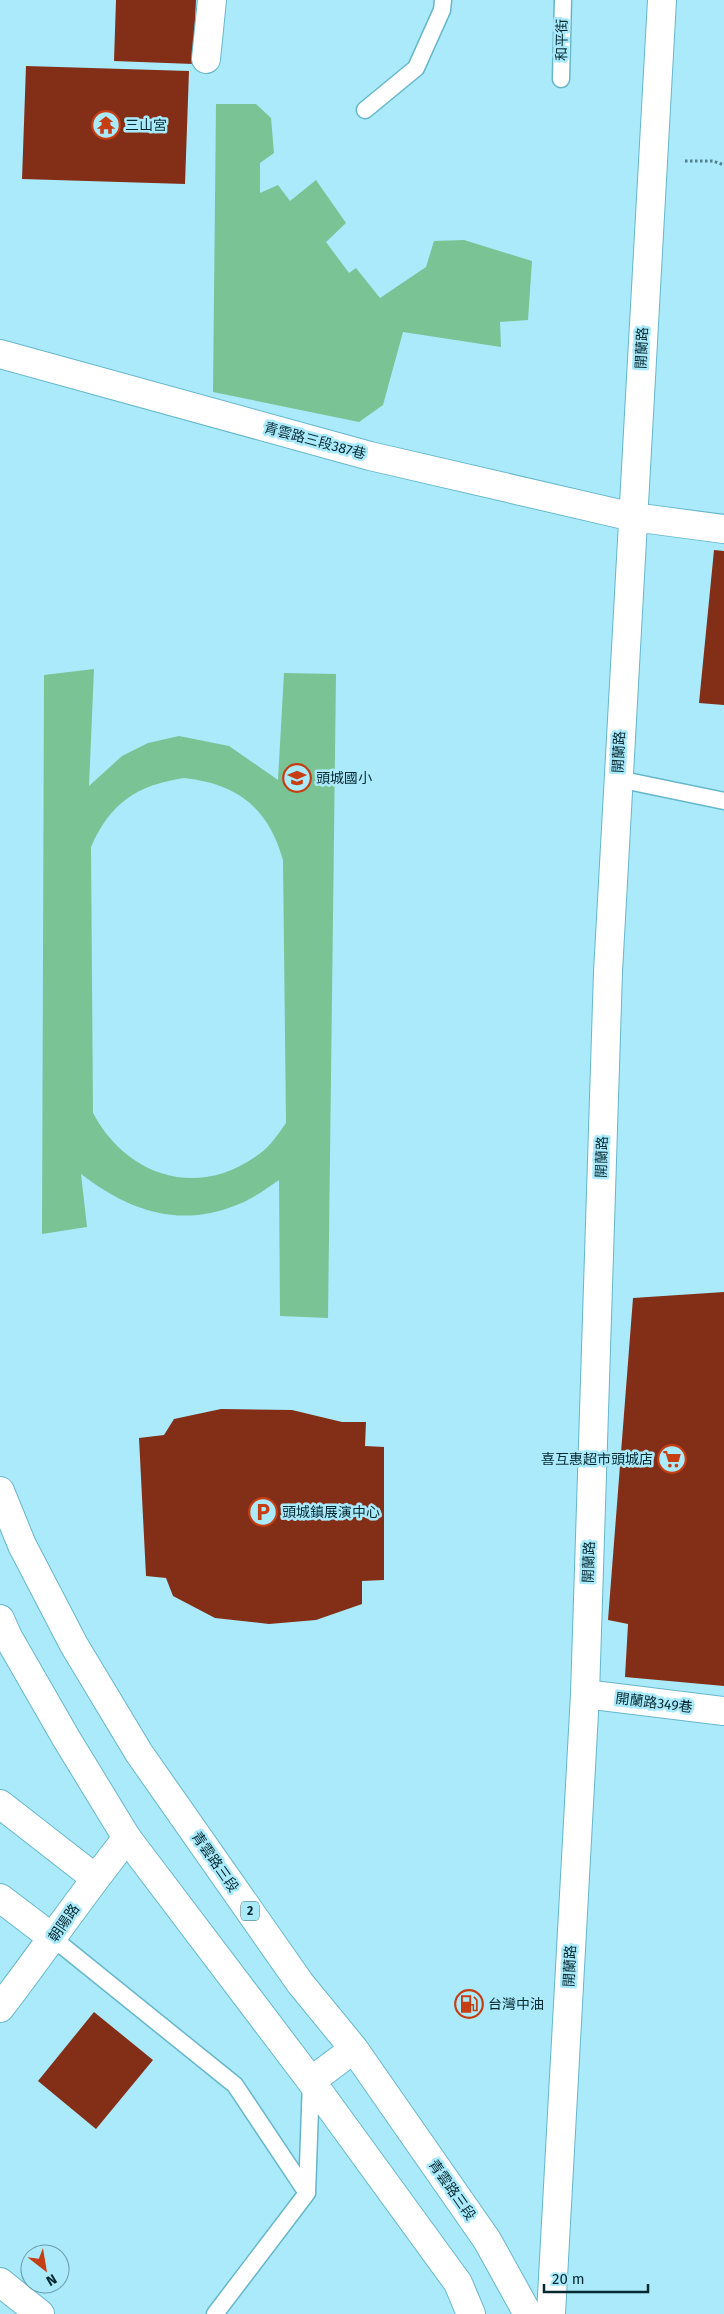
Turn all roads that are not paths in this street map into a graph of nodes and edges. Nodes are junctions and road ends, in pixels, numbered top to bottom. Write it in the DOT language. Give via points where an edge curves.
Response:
graph roads {
  1 [pos="212,0"];
  2 [pos="443,0"];
  3 [pos="563,0"];
  4 [pos="662,0"];
  5 [pos="206,59"];
  6 [pos="561,79"];
  7 [pos="366,110"];
  8 [pos="0,354"];
  9 [pos="633,517"];
  10 [pos="724,529"];
  11 [pos="618,779"];
  12 [pos="724,801"];
  13 [pos="0,1491"];
  14 [pos="0,1618"];
  15 [pos="585,1694"];
  16 [pos="724,1711"];
  17 [pos="0,1804"];
  18 [pos="127,1838"];
  19 [pos="95,1878"];
  20 [pos="0,1898"];
  21 [pos="54,1939"];
  22 [pos="0,2008"];
  23 [pos="354,2049"];
  24 [pos="311,2081"];
  25 [pos="307,2193"];
  26 [pos="0,2282"];
  27 [pos="40,2314"];
  28 [pos="215,2314"];
  29 [pos="471,2314"];
  30 [pos="528,2314"];
  31 [pos="551,2314"];
  1 -- 5 [label="street"];
  2 -- 7 [label="lane" via="442,10 416,68"];
  3 -- 6 [label="lane, 和平街"];
  4 -- 9 [label="street, 開蘭路"];
  8 -- 9 [label="street, 青雲路三段387巷" via="370,456"];
  9 -- 10 [label="street, 青雲路三段387巷"];
  9 -- 11 [label="street, 開蘭路"];
  11 -- 12 [label="lane"];
  11 -- 15 [label="street, 開蘭路" via="608,982"];
  13 -- 23 [label="street, 青雲路三段 / 2" via="22,1545 74,1645 139,1753 300,1983"];
  14 -- 18 [label="street" via="66,1738"];
  15 -- 16 [label="street, 開蘭路349巷"];
  15 -- 31 [label="street, 開蘭路"];
  17 -- 19 [label="street"];
  18 -- 19 [label="street, 朝陽路"];
  18 -- 24 [label="street"];
  19 -- 21 [label="street, 朝陽路"];
  20 -- 21 [label="street"];
  21 -- 22 [label="street, 朝陽路"];
  21 -- 25 [label="lane" via="235,2085"];
  23 -- 24 [label="street"];
  23 -- 30 [label="street, 青雲路三段 / 2" via="487,2240"];
  24 -- 25 [label="lane"];
  24 -- 29 [label="street" via="458,2284"];
  25 -- 28 [label="lane"];
  26 -- 27 [label="street"];
}
